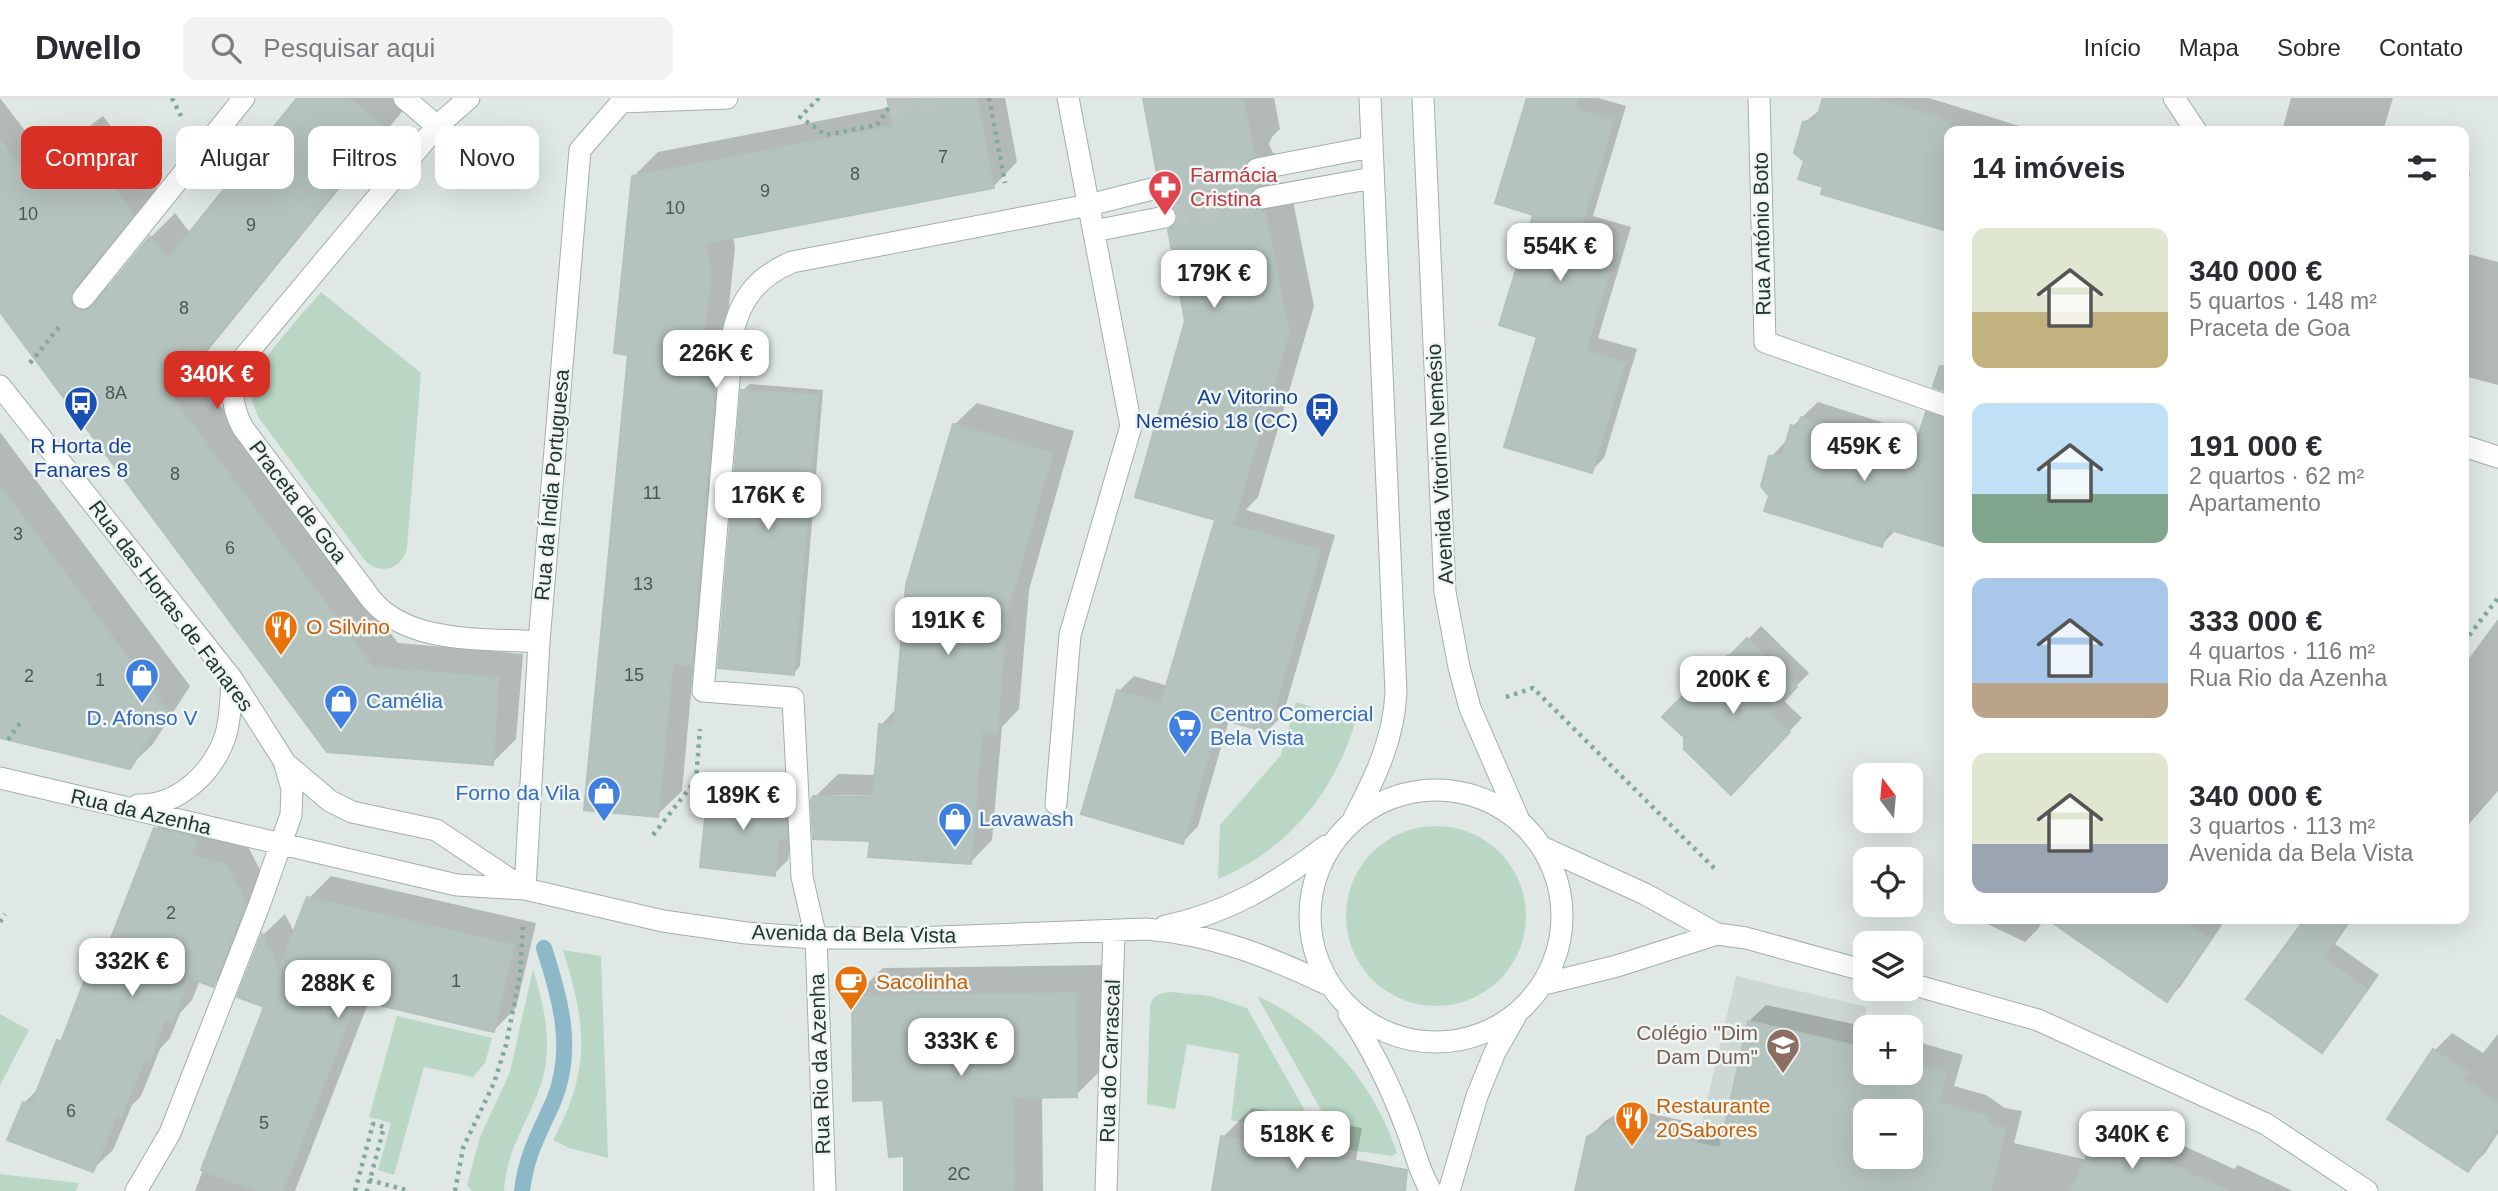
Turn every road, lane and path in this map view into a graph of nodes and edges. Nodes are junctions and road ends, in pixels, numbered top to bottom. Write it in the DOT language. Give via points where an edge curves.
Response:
graph roads {
  1 [pos="244,98"];
  2 [pos="404,98"];
  3 [pos="468,98"];
  4 [pos="727,98"];
  5 [pos="819,98"];
  6 [pos="989,98"];
  7 [pos="1068,98"];
  8 [pos="1370,98"];
  9 [pos="1423,98"];
  10 [pos="1759,98"];
  11 [pos="2174,98"];
  12 [pos="623,100"];
  13 [pos="889,107"];
  14 [pos="437,125"];
  15 [pos="2193,126"];
  16 [pos="1371,147"];
  17 [pos="1257,169"];
  18 [pos="1373,178"];
  19 [pos="1160,187"];
  20 [pos="1262,198"];
  21 [pos="1089,205"];
  22 [pos="1165,218"];
  23 [pos="1012,220"];
  24 [pos="1094,231"];
  25 [pos="83,298"];
  26 [pos="3,390"];
  27 [pos="1944,405"];
  28 [pos="2469,448"];
  29 [pos="2498,457"];
  30 [pos="2498,598"];
  31 [pos="2469,636"];
  32 [pos="539,642"];
  33 [pos="232,679"];
  34 [pos="704,691"];
  35 [pos="1502,699"];
  36 [pos="20,723"];
  37 [pos="9,740"];
  38 [pos="284,761"];
  39 [pos="0,778"];
  40 [pos="1056,804"];
  41 [pos="121,805"];
  42 [pos="1518,818"];
  43 [pos="1353,820"];
  44 [pos="653,835"];
  45 [pos="1334,840"];
  46 [pos="282,845"];
  47 [pos="1544,848"];
  48 [pos="1716,870"];
  49 [pos="525,889"];
  50 [pos="5,914"];
  51 [pos="0,922"];
  52 [pos="1146,929"];
  53 [pos="1114,930"];
  54 [pos="1717,934"];
  55 [pos="816,938"];
  56 [pos="1853,967"];
  57 [pos="1544,984"];
  58 [pos="1923,987"];
  59 [pos="1336,993"];
  60 [pos="1518,1013"];
  61 [pos="369,1180"];
  62 [pos="136,1191"];
  63 [pos="355,1191"];
  64 [pos="366,1191"];
  65 [pos="410,1191"];
  66 [pos="455,1191"];
  67 [pos="825,1191"];
  68 [pos="1106,1191"];
  69 [pos="1431,1191"];
  70 [pos="1449,1191"];
  71 [pos="2367,1191"];
  1 -- 25 [label="street"];
  2 -- 14 [label="street"];
  3 -- 14 [label="street, Praceta de Goa"];
  4 -- 12 [label="street"];
  5 -- 13 [label="path" via="800,117 826,135 877,125"];
  6 -- 23 [label="path"];
  7 -- 21 [label="street"];
  8 -- 16 [label="street"];
  9 -- 42 [label="street, Avenida Vitorino Nemésio" via="1445,592 1470,708"];
  10 -- 27 [label="street, Rua António Boto" via="1765,342"];
  11 -- 15 [label="street"];
  12 -- 32 [label="street, Rua da Índia Portuguesa" via="580,150"];
  14 -- 32 [label="street, Praceta de Goa" via="245,356 237,369 232,400 243,428 371,599 389,616 425,633"];
  16 -- 17 [label="street"];
  16 -- 18 [label="street"];
  18 -- 20 [label="street"];
  18 -- 43 [label="street" via="1396,692 1380,767"];
  19 -- 21 [label="street"];
  21 -- 23 [label="street"];
  21 -- 24 [label="street"];
  22 -- 24 [label="street"];
  23 -- 34 [label="street" via="792,262 767,274 748,294 733,332"];
  24 -- 40 [label="street" via="1131,426 1070,635"];
  25 -- 26 [label="path"];
  26 -- 33 [label="street, Rua das Hortas de Fanares"];
  28 -- 29 [label="street"];
  30 -- 31 [label="path"];
  32 -- 49 [label="street, Rua da Índia Portuguesa"];
  33 -- 38 [label="street, Rua das Hortas de Fanares"];
  33 -- 41 [label="street" via="226,733 207,771 167,800"];
  34 -- 44 [label="path" via="696,780"];
  34 -- 55 [label="street, Rua Rio da Azenha" via="793,698 802,877"];
  35 -- 48 [label="path" via="1533,688"];
  36 -- 37 [label="path"];
  38 -- 46 [label="street, Rua das Hortas de Fanares" via="292,789 291,815"];
  38 -- 49 [label="street, Avenida da Bela Vista" via="330,801 352,812 436,830"];
  39 -- 41 [label="street, Rua da Azenha"];
  41 -- 46 [label="street, Rua da Azenha"];
  42 -- 43 [label="street" via="1488,800 1453,790 1417,790 1383,800"];
  42 -- 47 [label="street"];
  43 -- 45 [label="street"];
  45 -- 52 [label="street, Avenida da Bela Vista" via="1247,899 1197,918"];
  45 -- 59 [label="street" via="1318,867 1310,897 1310,928 1316,959"];
  46 -- 49 [label="street, Avenida da Bela Vista" via="457,885"];
  46 -- 62 [label="street, Rua das Hortas de Fanares" via="170,1133"];
  47 -- 54 [label="street" via="1645,894"];
  47 -- 57 [label="street" via="1559,880 1564,916 1559,951"];
  49 -- 55 [label="street, Avenida da Bela Vista" via="663,921"];
  49 -- 66 [label="path" via="521,965 506,1045 494,1083 463,1148"];
  50 -- 51 [label="path"];
  52 -- 53 [label="street, Avenida da Bela Vista"];
  52 -- 59 [label="street, Avenida da Bela Vista" via="1234,944 1288,966"];
  53 -- 55 [label="street, Avenida da Bela Vista"];
  53 -- 68 [label="street, Rua do Carrascal"];
  54 -- 56 [label="street"];
  54 -- 57 [label="street" via="1617,967"];
  55 -- 67 [label="street, Rua Rio da Azenha"];
  57 -- 60 [label="street"];
  58 -- 71 [label="street" via="2038,1020 2253,1118"];
  59 -- 60 [label="street" via="1371,1025 1408,1040 1448,1042 1486,1032"];
  59 -- 69 [label="street" via="1388,1085"];
  60 -- 70 [label="street" via="1494,1052"];
  61 -- 63 [label="path" via="384,1126 373,1124"];
  61 -- 64 [label="path"];
  61 -- 65 [label="path"];
}
